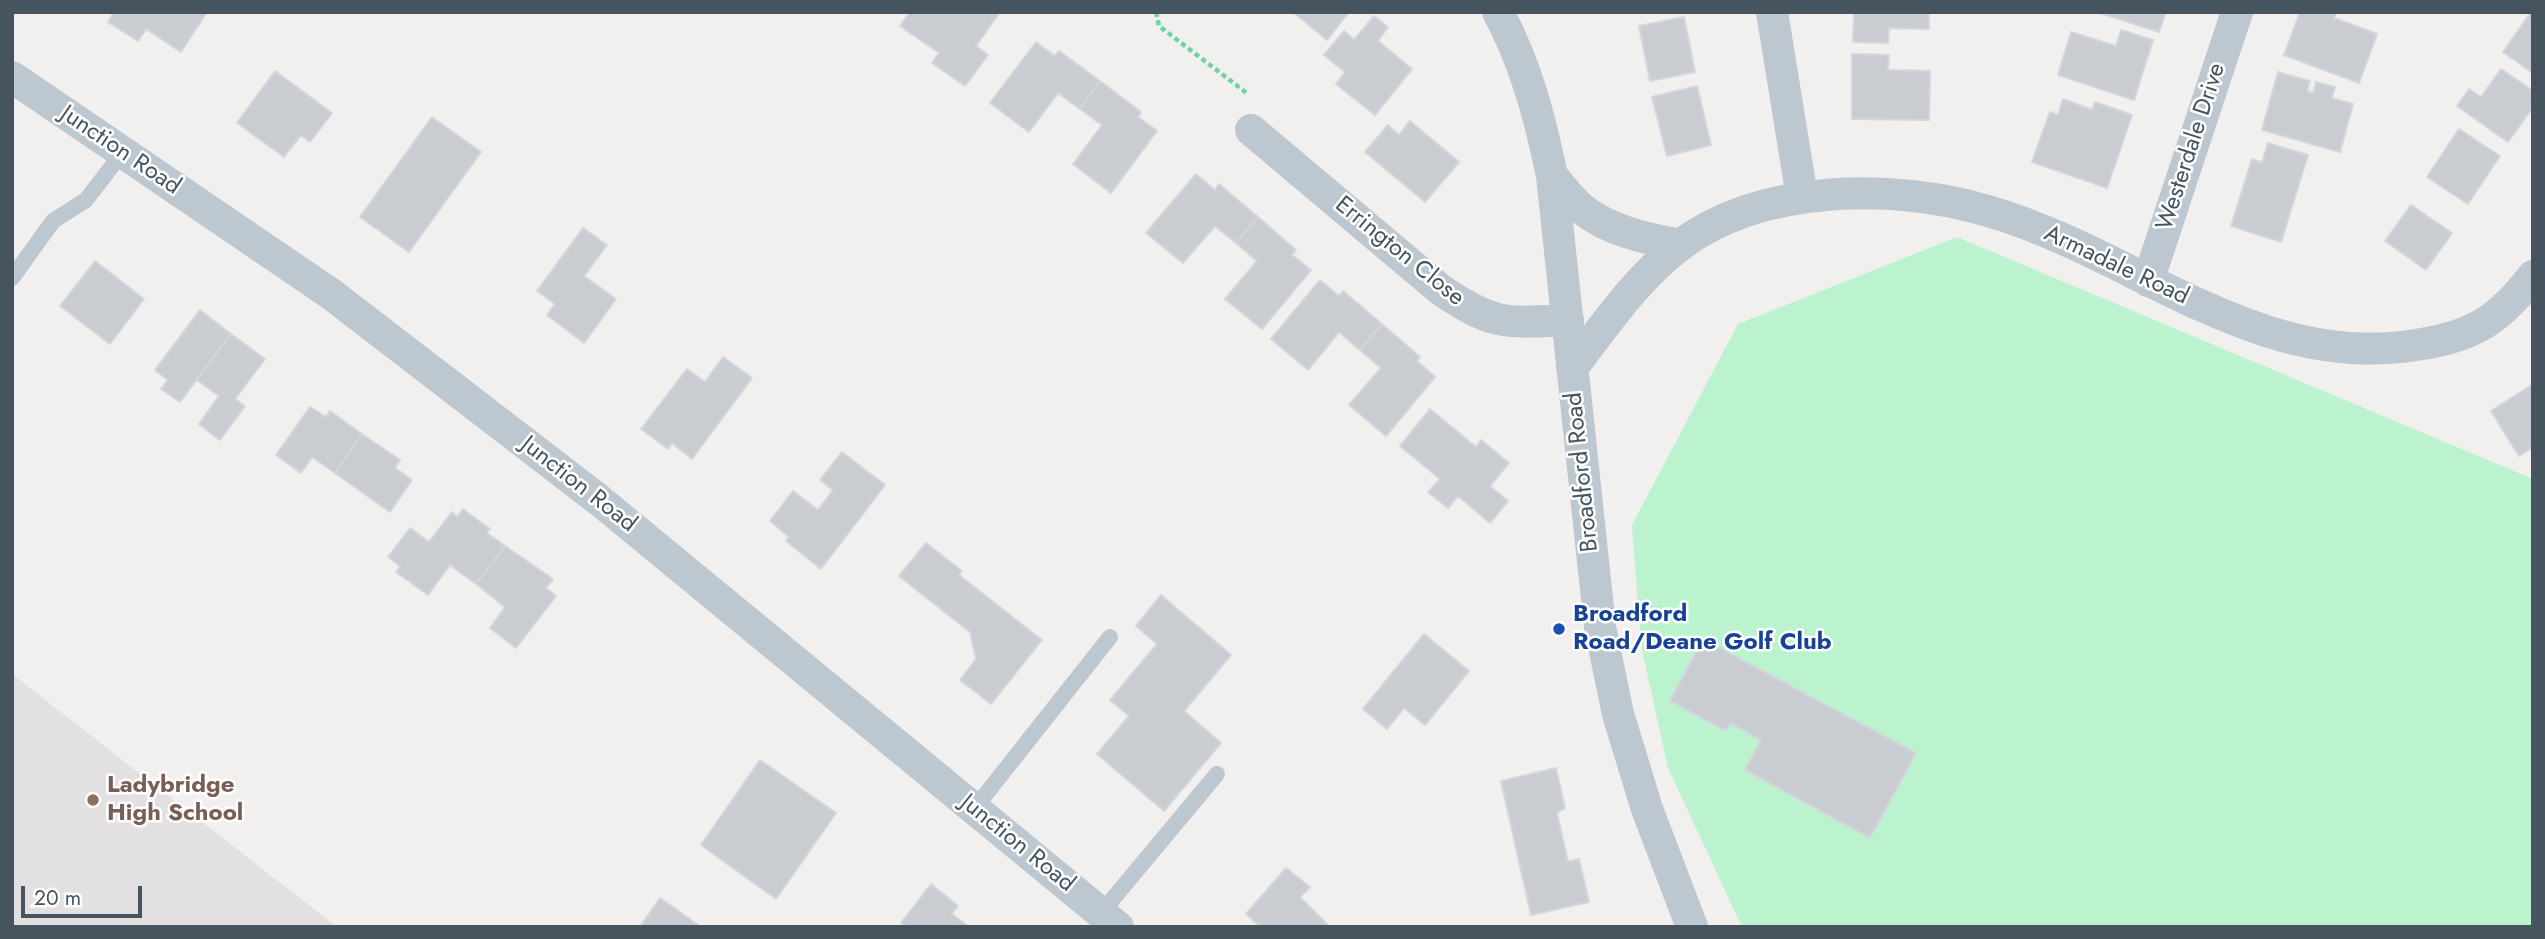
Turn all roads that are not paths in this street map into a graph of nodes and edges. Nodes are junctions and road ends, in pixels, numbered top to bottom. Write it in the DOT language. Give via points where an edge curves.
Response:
graph roads {
  1 [pos="1499,12"];
  2 [pos="1772,12"];
  3 [pos="2237,12"];
  4 [pos="12,77"];
  5 [pos="1251,130"];
  6 [pos="122,153"];
  7 [pos="1552,176"];
  8 [pos="1802,197"];
  9 [pos="1681,245"];
  10 [pos="2533,276"];
  11 [pos="12,278"];
  12 [pos="2148,281"];
  13 [pos="1568,320"];
  14 [pos="1572,368"];
  15 [pos="1110,637"];
  16 [pos="1217,774"];
  17 [pos="974,809"];
  18 [pos="1110,920"];
  19 [pos="1692,927"];
  1 -- 7 [label="street, Broadford Road" via="1527,75"];
  2 -- 8 [label="street"];
  3 -- 12 [label="street, Westerdale Drive"];
  4 -- 6 [label="street, Junction Road"];
  5 -- 13 [label="street, Errington Close" via="1473,312 1510,324"];
  6 -- 11 [label="lane" via="86,200 53,221"];
  6 -- 17 [label="street, Junction Road" via="331,295 589,492"];
  7 -- 9 [label="street" via="1583,210 1610,225"];
  7 -- 13 [label="street, Broadford Road"];
  8 -- 9 [label="street, Armadale Road" via="1735,215"];
  8 -- 12 [label="street, Armadale Road" via="1867,193 1928,198 1988,211"];
  9 -- 14 [label="street, Armadale Road" via="1634,286"];
  10 -- 12 [label="street, Armadale Road" via="2511,304 2476,331 2444,341 2361,351 2310,345 2255,330"];
  13 -- 14 [label="street, Broadford Road"];
  14 -- 19 [label="street, Broadford Road" via="1600,627 1618,713 1647,809"];
  15 -- 17 [label="lane"];
  16 -- 18 [label="lane"];
  17 -- 18 [label="street, Junction Road"];
}
